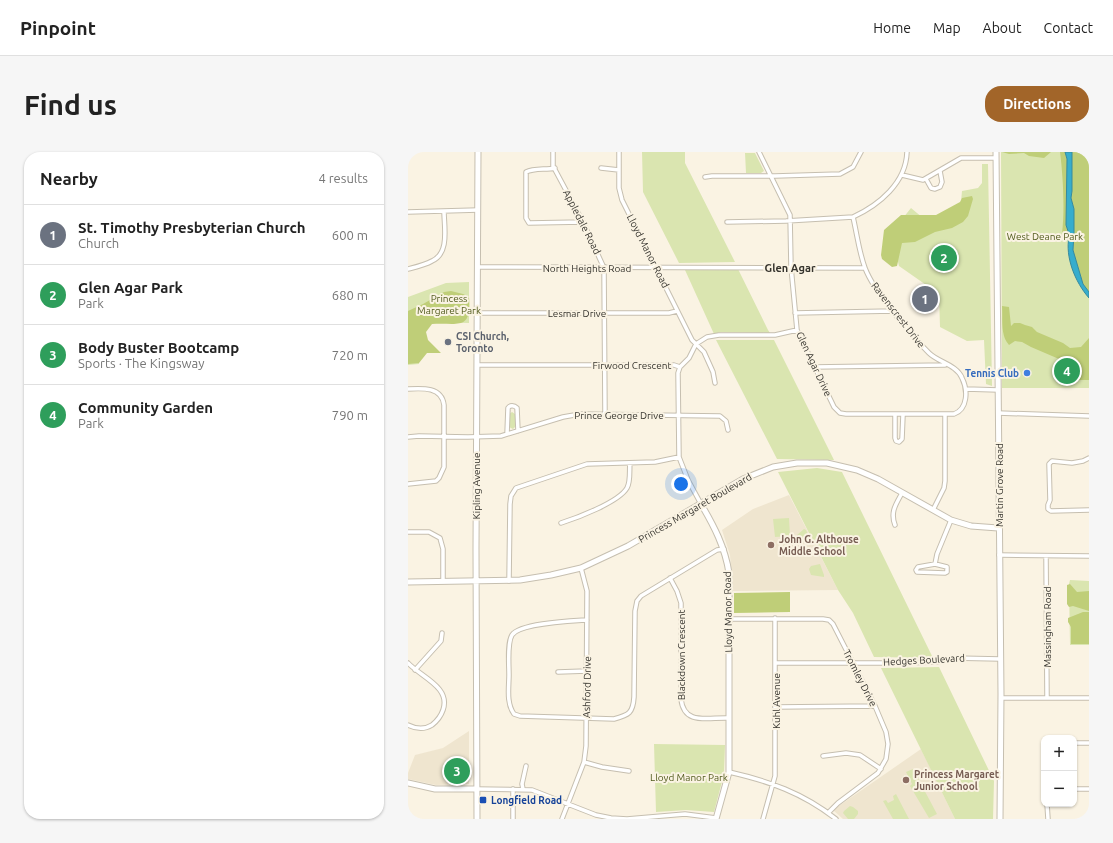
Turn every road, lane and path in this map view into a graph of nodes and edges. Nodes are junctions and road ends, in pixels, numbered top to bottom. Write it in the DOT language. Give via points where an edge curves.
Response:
graph roads {
  1 [pos="478,152"];
  2 [pos="552,152"];
  3 [pos="619,152"];
  4 [pos="759,152"];
  5 [pos="861,152"];
  6 [pos="907,152"];
  7 [pos="996,155"];
  8 [pos="555,168"];
  9 [pos="601,168"];
  10 [pos="619,170"];
  11 [pos="940,171"];
  12 [pos="902,175"];
  13 [pos="772,176"];
  14 [pos="705,177"];
  15 [pos="926,179"];
  16 [pos="478,210"];
  17 [pos="444,211"];
  18 [pos="408,212"];
  19 [pos="853,217"];
  20 [pos="791,220"];
  21 [pos="583,222"];
  22 [pos="727,222"];
  23 [pos="478,267"];
  24 [pos="791,267"];
  25 [pos="604,268"];
  26 [pos="656,268"];
  27 [pos="665,268"];
  28 [pos="865,268"];
  29 [pos="408,270"];
  30 [pos="660,275"];
  31 [pos="677,311"];
  32 [pos="893,311"];
  33 [pos="477,313"];
  34 [pos="604,313"];
  35 [pos="795,313"];
  36 [pos="797,330"];
  37 [pos="696,344"];
  38 [pos="477,364"];
  39 [pos="605,365"];
  40 [pos="948,366"];
  41 [pos="680,367"];
  42 [pos="814,367"];
  43 [pos="715,383"];
  44 [pos="408,389"];
  45 [pos="966,389"];
  46 [pos="998,390"];
  47 [pos="998,413"];
  48 [pos="605,414"];
  49 [pos="678,415"];
  50 [pos="895,415"];
  51 [pos="902,415"];
  52 [pos="946,415"];
  53 [pos="1089,416"];
  54 [pos="728,430"];
  55 [pos="518,431"];
  56 [pos="507,434"];
  57 [pos="408,437"];
  58 [pos="444,437"];
  59 [pos="477,437"];
  60 [pos="679,457"];
  61 [pos="1089,458"];
  62 [pos="630,463"];
  63 [pos="408,484"];
  64 [pos="902,493"];
  65 [pos="701,504"];
  66 [pos="933,510"];
  67 [pos="1089,510"];
  68 [pos="951,520"];
  69 [pos="561,523"];
  70 [pos="895,525"];
  71 [pos="998,528"];
  72 [pos="408,532"];
  73 [pos="724,549"];
  74 [pos="999,555"];
  75 [pos="1046,556"];
  76 [pos="1089,556"];
  77 [pos="935,564"];
  78 [pos="581,568"];
  79 [pos="670,578"];
  80 [pos="443,581"];
  81 [pos="476,581"];
  82 [pos="509,581"];
  83 [pos="408,582"];
  84 [pos="729,618"];
  85 [pos="775,618"];
  86 [pos="587,620"];
  87 [pos="442,633"];
  88 [pos="1000,659"];
  89 [pos="408,663"];
  90 [pos="776,663"];
  91 [pos="853,663"];
  92 [pos="415,670"];
  93 [pos="587,671"];
  94 [pos="558,672"];
  95 [pos="1047,697"];
  96 [pos="1001,698"];
  97 [pos="1089,698"];
  98 [pos="875,706"];
  99 [pos="776,707"];
  100 [pos="586,717"];
  101 [pos="728,718"];
  102 [pos="408,725"];
  103 [pos="1077,743"];
  104 [pos="1089,743"];
  105 [pos="823,756"];
  106 [pos="584,762"];
  107 [pos="526,766"];
  108 [pos="881,768"];
  109 [pos="629,771"];
  110 [pos="728,772"];
  111 [pos="408,783"];
  112 [pos="773,784"];
  113 [pos="477,789"];
  114 [pos="513,789"];
  115 [pos="523,789"];
  116 [pos="1077,789"];
  117 [pos="1089,789"];
  118 [pos="568,803"];
  119 [pos="1047,807"];
  120 [pos="828,813"];
  121 [pos="656,817"];
  122 [pos="611,818"];
  123 [pos="716,818"];
  124 [pos="477,819"];
  125 [pos="513,819"];
  126 [pos="562,819"];
  127 [pos="763,819"];
  128 [pos="836,819"];
  129 [pos="1000,819"];
  130 [pos="1048,819"];
  1 -- 16 [label="main road, Kipling Avenue"];
  2 -- 8 [label="street, Appledale Road" via="552,163"];
  3 -- 10 [label="street, Lloyd Manor Road"];
  4 -- 13 [label="street, Glen Agar Drive"];
  5 -- 13 [label="street" via="853,167 840,174"];
  6 -- 12 [label="street"];
  7 -- 11 [label="street" via="961,158"];
  7 -- 46 [label="main road, Martin Grove Road"];
  8 -- 21 [label="street, Appledale Road"];
  8 -- 21 [label="street" via="526,172 526,220"];
  9 -- 10 [label="street"];
  10 -- 26 [label="street, Lloyd Manor Road" via="622,200"];
  11 -- 15 [label="street"];
  11 -- 15 [label="street" via="942,182 939,188 931,188"];
  12 -- 15 [label="street"];
  12 -- 19 [label="street" via="887,195 867,211"];
  13 -- 14 [label="street"];
  13 -- 20 [label="street, Glen Agar Drive" via="790,212"];
  16 -- 17 [label="street"];
  16 -- 23 [label="main road, Kipling Avenue"];
  17 -- 18 [label="street"];
  17 -- 29 [label="street" via="444,242 441,254 433,261"];
  19 -- 20 [label="street"];
  19 -- 28 [label="street, Ravenscrest Drive"];
  20 -- 22 [label="street"];
  20 -- 24 [label="street, Glen Agar Drive"];
  21 -- 25 [label="street, Appledale Road"];
  23 -- 25 [label="street, North Heights Road"];
  23 -- 33 [label="main road, Kipling Avenue"];
  24 -- 27 [label="street, North Heights Road"];
  24 -- 28 [label="street, North Heights Road"];
  24 -- 35 [label="street, Glen Agar Drive"];
  25 -- 26 [label="street, North Heights Road"];
  25 -- 34 [label="street, Appledale Road"];
  26 -- 27 [label="street, North Heights Road"];
  26 -- 30 [label="street, Lloyd Manor Road"];
  27 -- 30 [label="street"];
  28 -- 32 [label="street, Ravenscrest Drive" via="874,286"];
  30 -- 31 [label="street, Lloyd Manor Road"];
  31 -- 34 [label="street, Lesmar Drive"];
  31 -- 37 [label="street, Lloyd Manor Road"];
  32 -- 35 [label="street"];
  32 -- 40 [label="street, Ravenscrest Drive" via="934,358"];
  33 -- 34 [label="street, Lesmar Drive"];
  33 -- 38 [label="main road, Kipling Avenue"];
  34 -- 39 [label="street, Appledale Road"];
  35 -- 36 [label="street, Glen Agar Drive"];
  36 -- 37 [label="street" via="775,335 719,335 703,339"];
  36 -- 42 [label="street, Glen Agar Drive"];
  37 -- 41 [label="street, Firwood Crescent" via="689,358"];
  37 -- 43 [label="street, Lloyd Manor Road" via="704,352"];
  38 -- 39 [label="street, Firwood Crescent"];
  38 -- 59 [label="main road, Kipling Avenue"];
  39 -- 41 [label="street, Firwood Crescent"];
  39 -- 48 [label="street, Appledale Road"];
  40 -- 42 [label="street"];
  40 -- 45 [label="street, Ravenscrest Drive" via="957,370"];
  41 -- 49 [label="street, Lloyd Manor Road"];
  42 -- 50 [label="street, Glen Agar Drive" via="834,407 840,413"];
  44 -- 58 [label="street" via="429,389 437,391 442,397"];
  45 -- 46 [label="street"];
  45 -- 52 [label="street, Glen Agar Drive" via="964,407 960,412"];
  46 -- 47 [label="main road, Martin Grove Road"];
  47 -- 53 [label="street"];
  47 -- 71 [label="main road, Martin Grove Road"];
  48 -- 49 [label="street, Prince George Drive"];
  48 -- 55 [label="street, Prince George Drive" via="570,415"];
  49 -- 54 [label="street, Prince George Drive" via="720,416 726,421"];
  49 -- 60 [label="street, Lloyd Manor Road"];
  50 -- 51 [label="street, Glen Agar Drive"];
  50 -- 51 [label="street" via="895,438 899,442 902,439"];
  51 -- 52 [label="street, Glen Agar Drive"];
  52 -- 66 [label="street" via="945,481"];
  55 -- 56 [label="street, Prince George Drive"];
  55 -- 56 [label="street" via="517,408 510,406"];
  56 -- 59 [label="street, Prince George Drive"];
  57 -- 58 [label="street, Prince George Drive"];
  58 -- 59 [label="street, Prince George Drive"];
  58 -- 63 [label="street" via="444,467 439,478 436,481"];
  59 -- 81 [label="main road, Kipling Avenue"];
  60 -- 62 [label="street" via="661,462"];
  60 -- 65 [label="street, Lloyd Manor Road"];
  61 -- 67 [label="street" via="1072,463 1052,461 1049,464 1048,505 1048,509 1052,511"];
  62 -- 69 [label="street" via="629,485 624,492 603,506"];
  62 -- 82 [label="street" via="586,464 516,488 510,504"];
  64 -- 65 [label="main road, Princess Margaret Boulevard" via="857,470 834,464 805,463 773,467 753,474"];
  64 -- 66 [label="main road, Princess Margaret Boulevard"];
  64 -- 70 [label="street" via="893,511"];
  65 -- 73 [label="main road, Lloyd Manor Road"];
  65 -- 78 [label="main road, Princess Margaret Boulevard" via="628,546"];
  66 -- 68 [label="main road, Princess Margaret Boulevard"];
  68 -- 71 [label="main road, Princess Margaret Boulevard"];
  68 -- 77 [label="street"];
  71 -- 74 [label="main road, Martin Grove Road"];
  72 -- 80 [label="street" via="429,532 440,538 443,549"];
  73 -- 79 [label="street" via="717,550"];
  73 -- 84 [label="main road, Lloyd Manor Road" via="729,573"];
  74 -- 75 [label="street"];
  74 -- 88 [label="main road, Martin Grove Road"];
  75 -- 76 [label="street"];
  75 -- 95 [label="street, Massingham Road"];
  77 -- 77 [label="street" via="918,567 916,570 921,573 947,572 947,567"];
  78 -- 82 [label="main road, Princess Margaret Boulevard"];
  78 -- 86 [label="street, Ashford Drive" via="587,591"];
  79 -- 100 [label="street" via="644,593 636,601 634,697 630,713 614,718"];
  79 -- 101 [label="street, Blackdown Crescent" via="681,603 682,708 696,718"];
  80 -- 81 [label="main road, Princess Margaret Boulevard"];
  80 -- 83 [label="main road, Princess Margaret Boulevard"];
  81 -- 82 [label="main road, Princess Margaret Boulevard"];
  81 -- 113 [label="main road, Kipling Avenue"];
  84 -- 85 [label="street, Tromley Drive"];
  84 -- 101 [label="main road, Lloyd Manor Road"];
  85 -- 90 [label="street, Kuhl Avenue"];
  85 -- 91 [label="street, Tromley Drive" via="831,621"];
  86 -- 93 [label="street, Ashford Drive"];
  86 -- 100 [label="street" via="520,629 512,636 509,650 509,701 514,714"];
  87 -- 92 [label="street" via="442,642"];
  88 -- 91 [label="street, Hedges Boulevard" via="953,658 937,662"];
  88 -- 96 [label="main road, Martin Grove Road"];
  89 -- 92 [label="street"];
  90 -- 91 [label="street, Hedges Boulevard"];
  90 -- 99 [label="street, Kuhl Avenue"];
  91 -- 98 [label="street, Tromley Drive"];
  92 -- 102 [label="street" via="440,689 444,704 440,716 432,725 417,729"];
  93 -- 94 [label="street"];
  93 -- 100 [label="street, Ashford Drive"];
  95 -- 96 [label="street"];
  95 -- 97 [label="street"];
  96 -- 129 [label="main road, Martin Grove Road"];
  98 -- 99 [label="street"];
  98 -- 108 [label="street, Tromley Drive" via="888,739 886,759"];
  99 -- 112 [label="street, Kuhl Avenue"];
  100 -- 106 [label="street, Ashford Drive"];
  101 -- 110 [label="main road, Lloyd Manor Road"];
  103 -- 104 [label="street"];
  105 -- 108 [label="street" via="846,753 860,755"];
  106 -- 109 [label="street"];
  106 -- 118 [label="street, Ashford Drive"];
  107 -- 115 [label="street"];
  108 -- 120 [label="street, Tromley Drive"];
  110 -- 112 [label="street"];
  110 -- 123 [label="main road, Lloyd Manor Road"];
  111 -- 113 [label="main road" via="435,789"];
  112 -- 120 [label="street" via="804,797"];
  112 -- 127 [label="street, Kuhl Avenue"];
  113 -- 114 [label="street"];
  113 -- 124 [label="main road, Kipling Avenue"];
  114 -- 115 [label="street"];
  114 -- 125 [label="street"];
  115 -- 118 [label="street"];
  116 -- 117 [label="street"];
  118 -- 122 [label="street" via="596,815"];
  118 -- 126 [label="street, Ashford Drive"];
  119 -- 130 [label="street"];
  120 -- 128 [label="street"];
  121 -- 122 [label="street"];
  121 -- 123 [label="street" via="690,814"];
}
